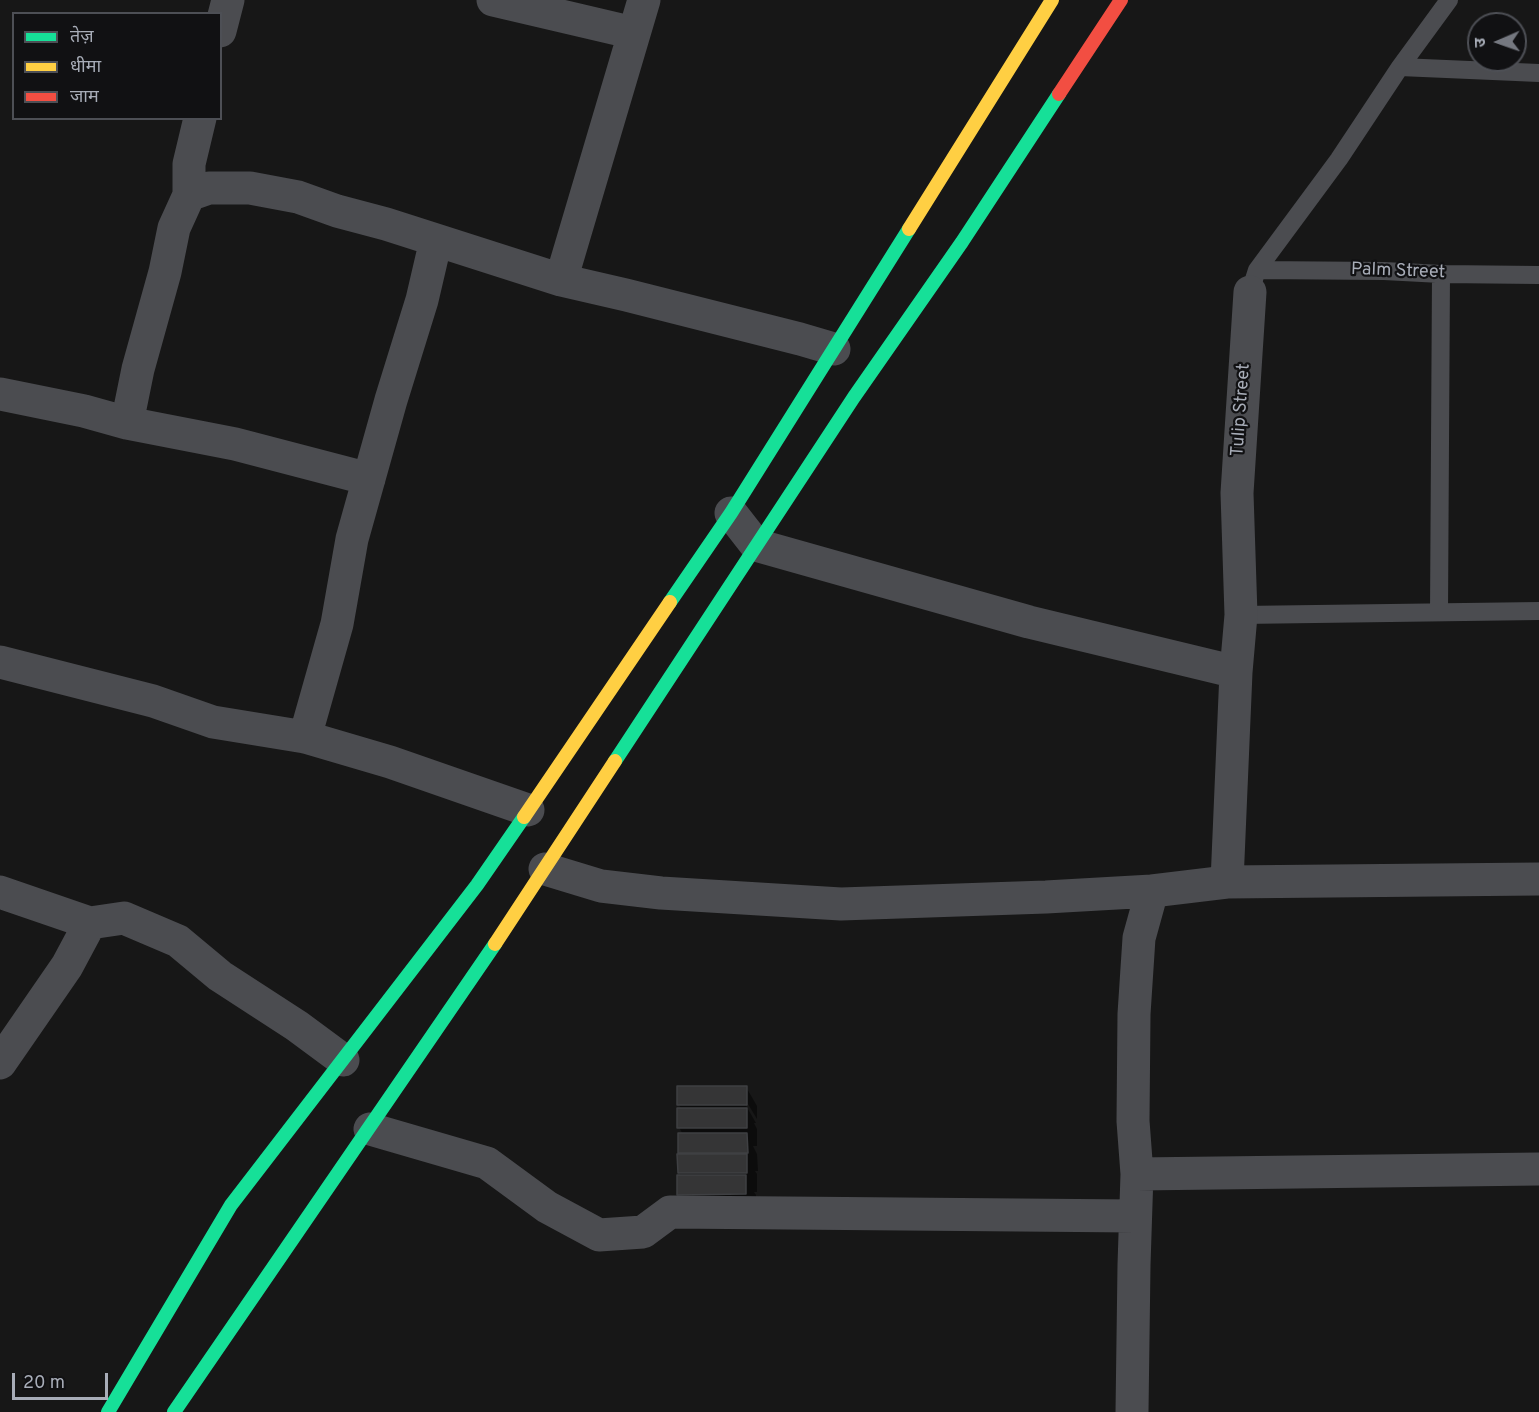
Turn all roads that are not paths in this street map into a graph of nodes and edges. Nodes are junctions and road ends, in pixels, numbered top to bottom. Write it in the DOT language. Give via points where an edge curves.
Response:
graph roads {
  1 [pos="228,0"];
  2 [pos="493,0"];
  3 [pos="644,0"];
  4 [pos="1052,0"];
  5 [pos="1120,0"];
  6 [pos="1449,0"];
  7 [pos="222,23"];
  8 [pos="634,33"];
  9 [pos="1400,67"];
  10 [pos="1539,73"];
  11 [pos="200,120"];
  12 [pos="189,195"];
  13 [pos="436,240"];
  14 [pos="1441,274"];
  15 [pos="1539,275"];
  16 [pos="561,280"];
  17 [pos="1253,281"];
  18 [pos="834,349"];
  19 [pos="0,394"];
  20 [pos="128,423"];
  21 [pos="369,479"];
  22 [pos="731,513"];
  23 [pos="756,544"];
  24 [pos="1539,611"];
  25 [pos="1439,612"];
  26 [pos="1241,615"];
  27 [pos="0,662"];
  28 [pos="1236,672"];
  29 [pos="305,737"];
  30 [pos="528,810"];
  31 [pos="545,870"];
  32 [pos="1539,879"];
  33 [pos="1227,882"];
  34 [pos="1152,891"];
  35 [pos="0,892"];
  36 [pos="90,923"];
  37 [pos="343,1060"];
  38 [pos="0,1063"];
  39 [pos="370,1129"];
  40 [pos="1539,1169"];
  41 [pos="1137,1174"];
  42 [pos="1135,1216"];
  43 [pos="108,1412"];
  44 [pos="174,1412"];
  45 [pos="1132,1412"];
  1 -- 7 [label="street"];
  2 -- 8 [label="street"];
  3 -- 8 [label="street"];
  4 -- 18 [label="street"];
  5 -- 23 [label="street" via="962,242"];
  6 -- 9 [label="lane"];
  8 -- 16 [label="street"];
  9 -- 10 [label="lane"];
  9 -- 17 [label="lane"];
  11 -- 12 [label="street" via="189,164"];
  12 -- 13 [label="street" via="209,188 250,188 298,197"];
  12 -- 20 [label="street" via="174,228"];
  13 -- 16 [label="street"];
  13 -- 21 [label="street"];
  14 -- 15 [label="lane, Palm Street"];
  14 -- 17 [label="lane, Palm Street" via="1384,271"];
  14 -- 25 [label="lane"];
  16 -- 18 [label="street"];
  17 -- 26 [label="street, Tulip Street" via="1237,493"];
  18 -- 22 [label="street"];
  19 -- 20 [label="street"];
  20 -- 21 [label="street" via="236,444"];
  21 -- 29 [label="street" via="352,539 337,624"];
  22 -- 23 [label="street"];
  22 -- 30 [label="street"];
  23 -- 28 [label="street" via="1029,622"];
  23 -- 31 [label="street"];
  24 -- 25 [label="lane"];
  25 -- 26 [label="lane"];
  26 -- 28 [label="street, Tulip Street"];
  27 -- 29 [label="street" via="153,701 213,722"];
  28 -- 33 [label="street, Tulip Street"];
  29 -- 30 [label="street"];
  30 -- 37 [label="street" via="477,885"];
  31 -- 34 [label="street" via="600,886 841,904"];
  31 -- 39 [label="street"];
  32 -- 33 [label="street"];
  33 -- 34 [label="street"];
  34 -- 41 [label="street" via="1138,938 1133,1121"];
  35 -- 36 [label="street"];
  36 -- 37 [label="street" via="124,918 178,941 220,976"];
  36 -- 38 [label="street" via="67,966"];
  37 -- 43 [label="street" via="231,1205"];
  39 -- 42 [label="street" via="487,1163 547,1207 599,1235 643,1232 670,1212"];
  39 -- 44 [label="street"];
  40 -- 41 [label="street"];
  41 -- 42 [label="street"];
  42 -- 45 [label="street"];
}
